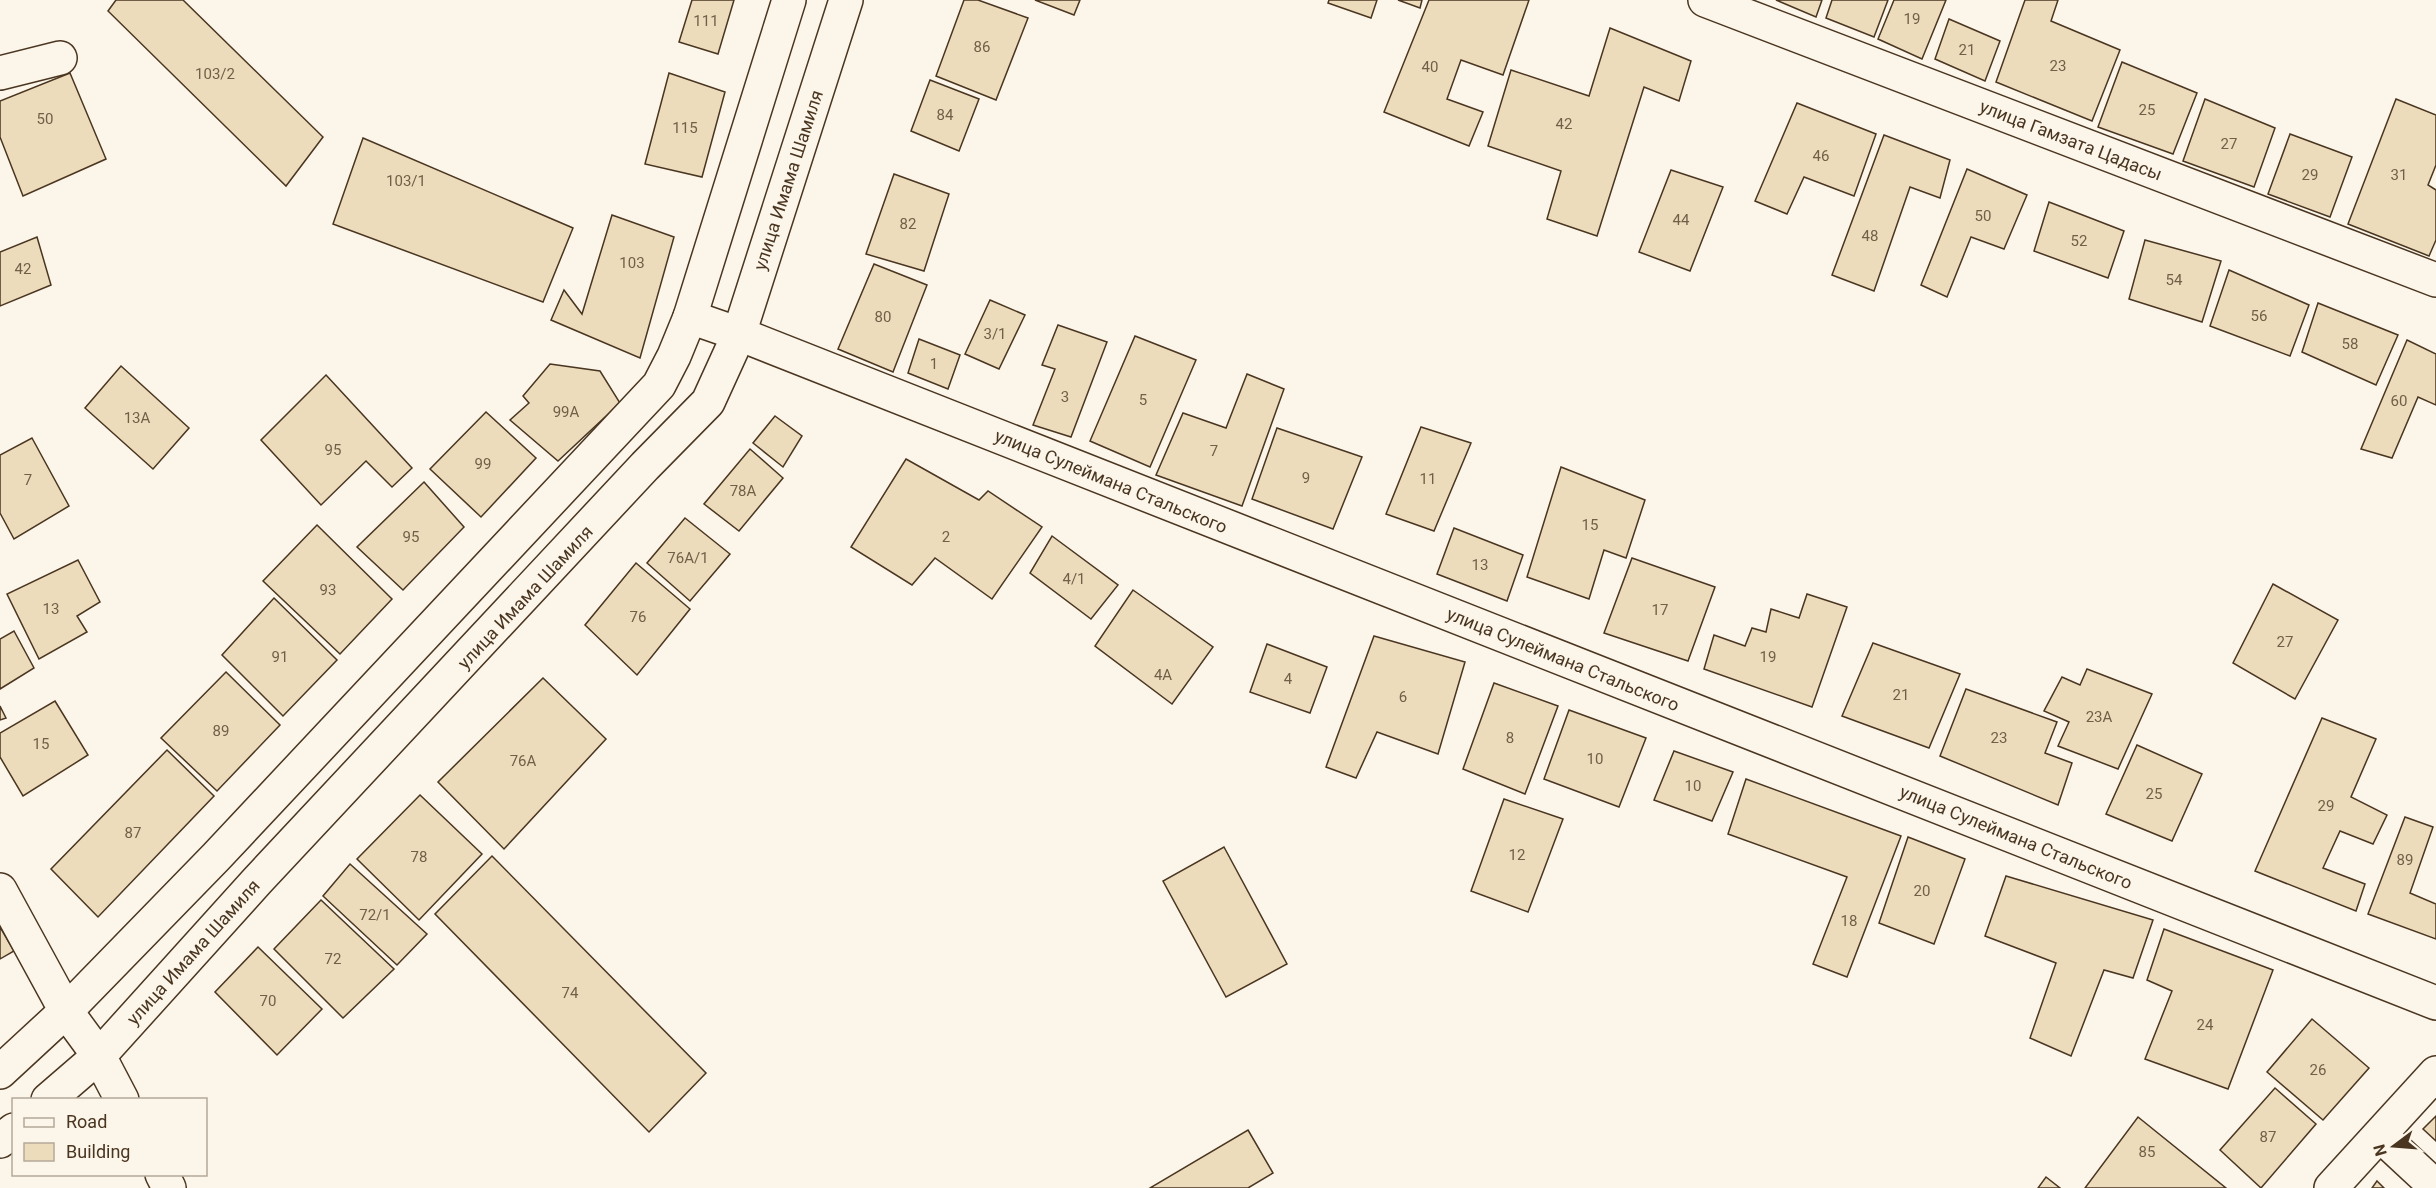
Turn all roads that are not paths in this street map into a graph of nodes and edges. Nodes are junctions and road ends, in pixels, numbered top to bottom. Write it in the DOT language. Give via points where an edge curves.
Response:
graph roads {
  1 [pos="789,0"];
  2 [pos="846,0"];
  3 [pos="1705,0"];
  4 [pos="60,58"];
  5 [pos="0,73"];
  6 [pos="2436,280"];
  7 [pos="690,317"];
  8 [pos="740,334"];
  9 [pos="0,890"];
  10 [pos="2436,1003"];
  11 [pos="66,1011"];
  12 [pos="99,1056"];
  13 [pos="0,1072"];
  14 [pos="2436,1073"];
  15 [pos="50,1098"];
  16 [pos="121,1098"];
  17 [pos="12,1132"];
  18 [pos="2380,1135"];
  19 [pos="0,1141"];
  20 [pos="2331,1188"];
  21 [pos="2436,1188"];
  1 -- 7 [label="street"];
  2 -- 8 [label="street, улица Имама Шамиля"];
  3 -- 6 [label="street, улица Гамзата Цадасы"];
  4 -- 5 [label="street"];
  7 -- 8 [label="street, улица Сулеймана Стальского"];
  7 -- 11 [label="street" via="659,384 216,857"];
  8 -- 10 [label="street, улица Сулеймана Стальского"];
  8 -- 12 [label="street, улица Имама Шамиля" via="708,402 257,881"];
  9 -- 11 [label="street"];
  11 -- 12 [label="street"];
  11 -- 13 [label="street"];
  12 -- 15 [label="street, улица Имама Шамиля"];
  12 -- 16 [label="street"];
  14 -- 18 [label="street"];
  17 -- 19 [label="street"];
  18 -- 20 [label="street"];
  18 -- 21 [label="street"];
}
